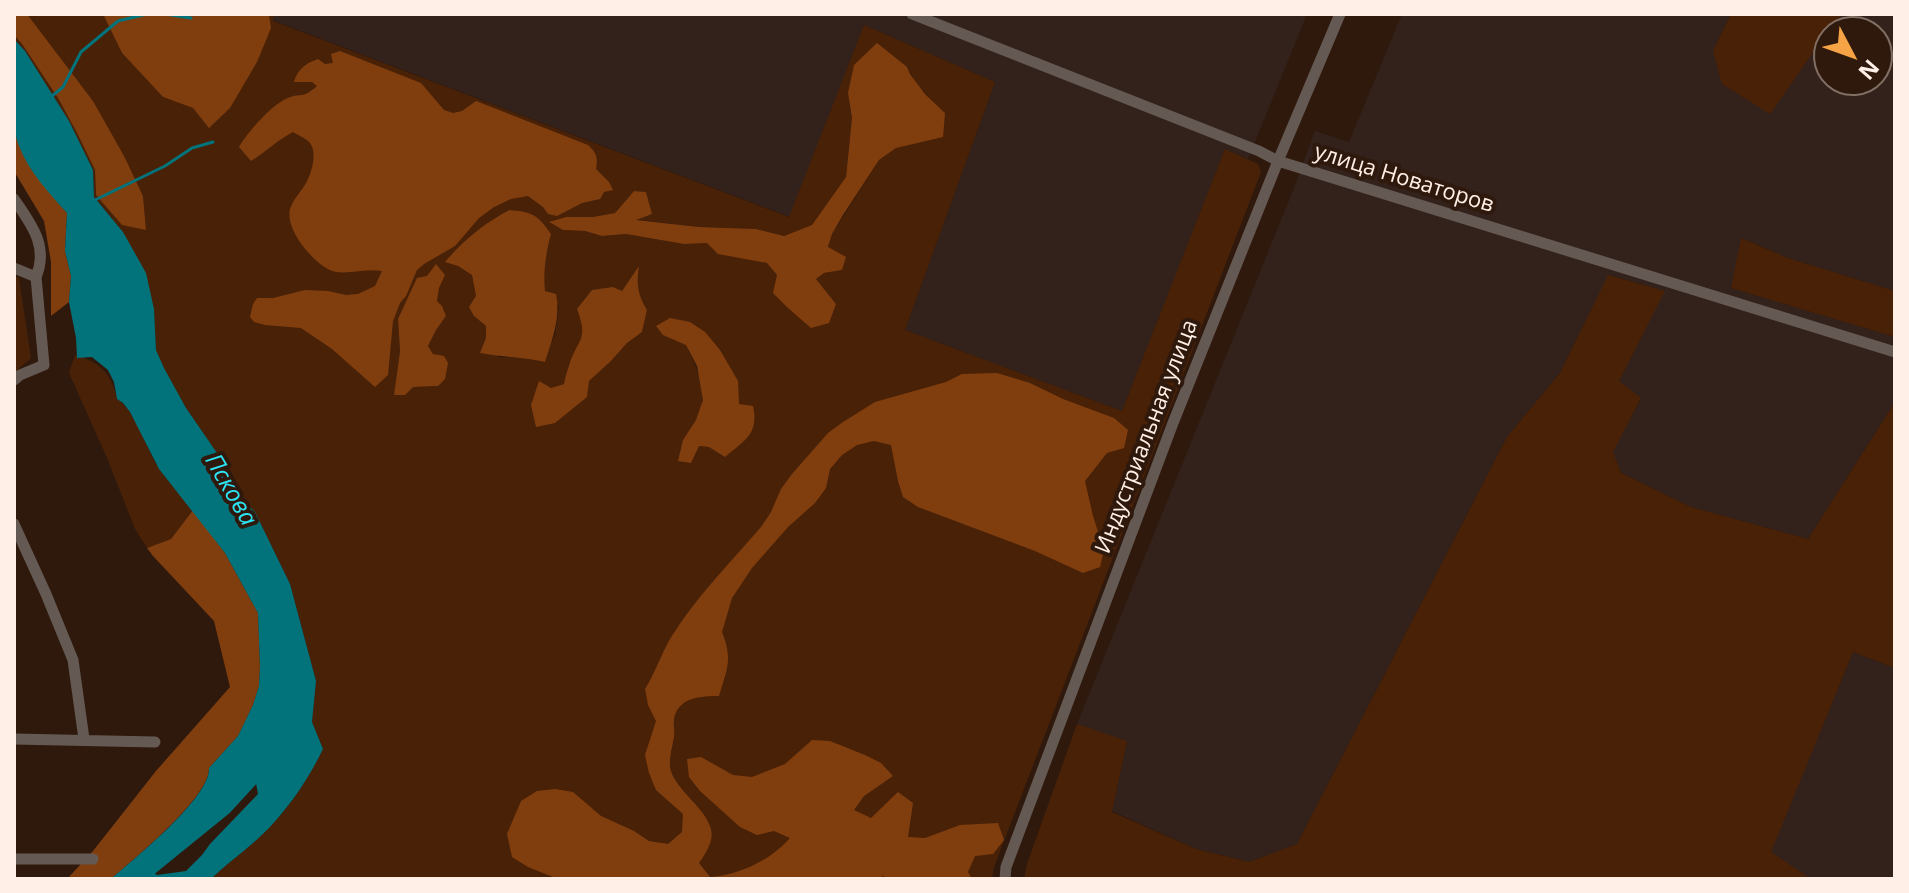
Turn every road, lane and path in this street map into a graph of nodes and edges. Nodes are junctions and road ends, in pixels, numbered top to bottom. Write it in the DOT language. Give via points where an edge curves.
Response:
graph roads {
  1 [pos="912,14"];
  2 [pos="1340,14"];
  3 [pos="1278,161"];
  4 [pos="14,199"];
  5 [pos="14,268"];
  6 [pos="36,277"];
  7 [pos="1895,352"];
  8 [pos="14,380"];
  9 [pos="14,524"];
  10 [pos="14,739"];
  11 [pos="84,739"];
  12 [pos="155,742"];
  13 [pos="14,859"];
  14 [pos="93,859"];
  15 [pos="1005,879"];
  1 -- 3 [label="street, улица Новаторов"];
  2 -- 3 [label="street, Индустриальная улица"];
  3 -- 7 [label="street, улица Новаторов"];
  3 -- 15 [label="street, Индустриальная улица" via="1161,453"];
  4 -- 6 [label="street" via="34,229 42,257"];
  5 -- 6 [label="street"];
  6 -- 8 [label="street" via="44,365"];
  9 -- 11 [label="street" via="73,660"];
  10 -- 11 [label="street"];
  11 -- 12 [label="street"];
  13 -- 14 [label="street"];
}
